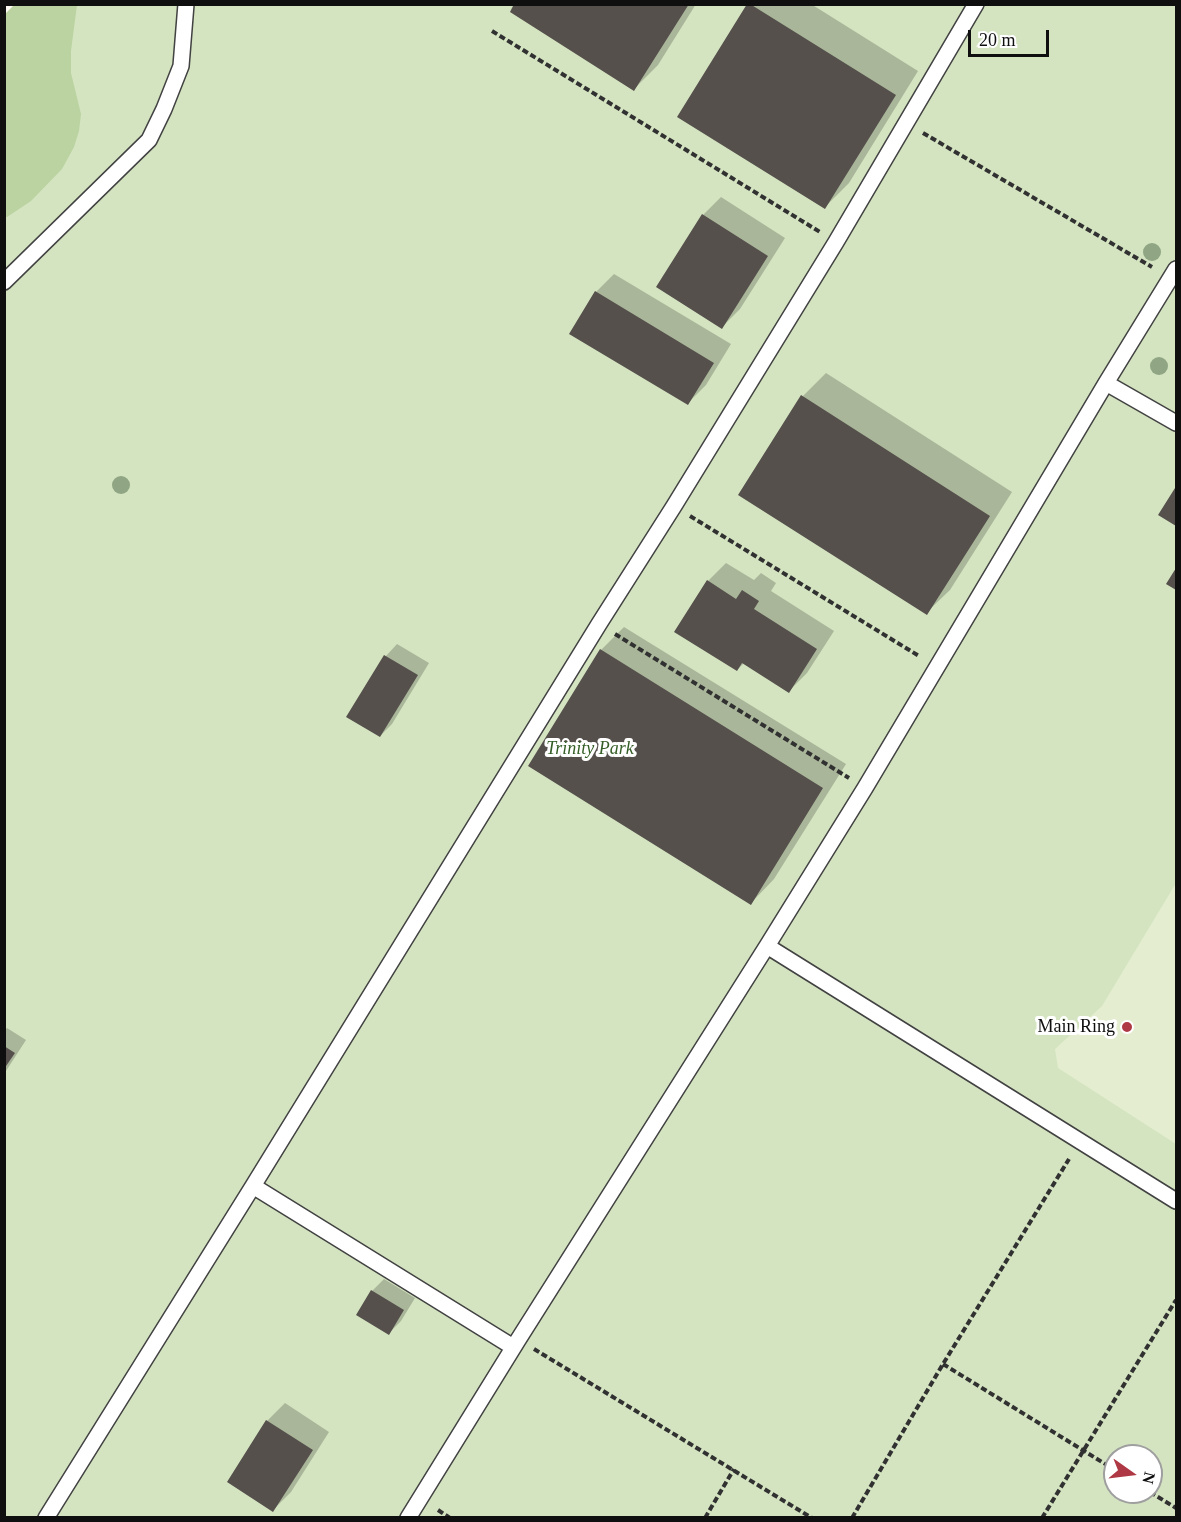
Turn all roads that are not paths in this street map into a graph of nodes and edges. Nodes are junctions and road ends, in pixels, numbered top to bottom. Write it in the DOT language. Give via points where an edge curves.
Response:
graph roads {
  1 [pos="186,4"];
  2 [pos="976,4"];
  3 [pos="1174,274"];
  4 [pos="4,282"];
  5 [pos="1106,383"];
  6 [pos="1176,423"];
  7 [pos="767,946"];
  8 [pos="252,1186"];
  9 [pos="1176,1201"];
  10 [pos="515,1343"];
  11 [pos="46,1518"];
  12 [pos="408,1518"];
  1 -- 4 [label="lane" via="181,66 149,140"];
  2 -- 8 [label="lane" via="836,242"];
  3 -- 5 [label="lane"];
  5 -- 6 [label="lane"];
  5 -- 7 [label="lane"];
  7 -- 9 [label="lane"];
  7 -- 10 [label="lane"];
  8 -- 10 [label="lane"];
  8 -- 11 [label="lane"];
  10 -- 12 [label="lane"];
}
